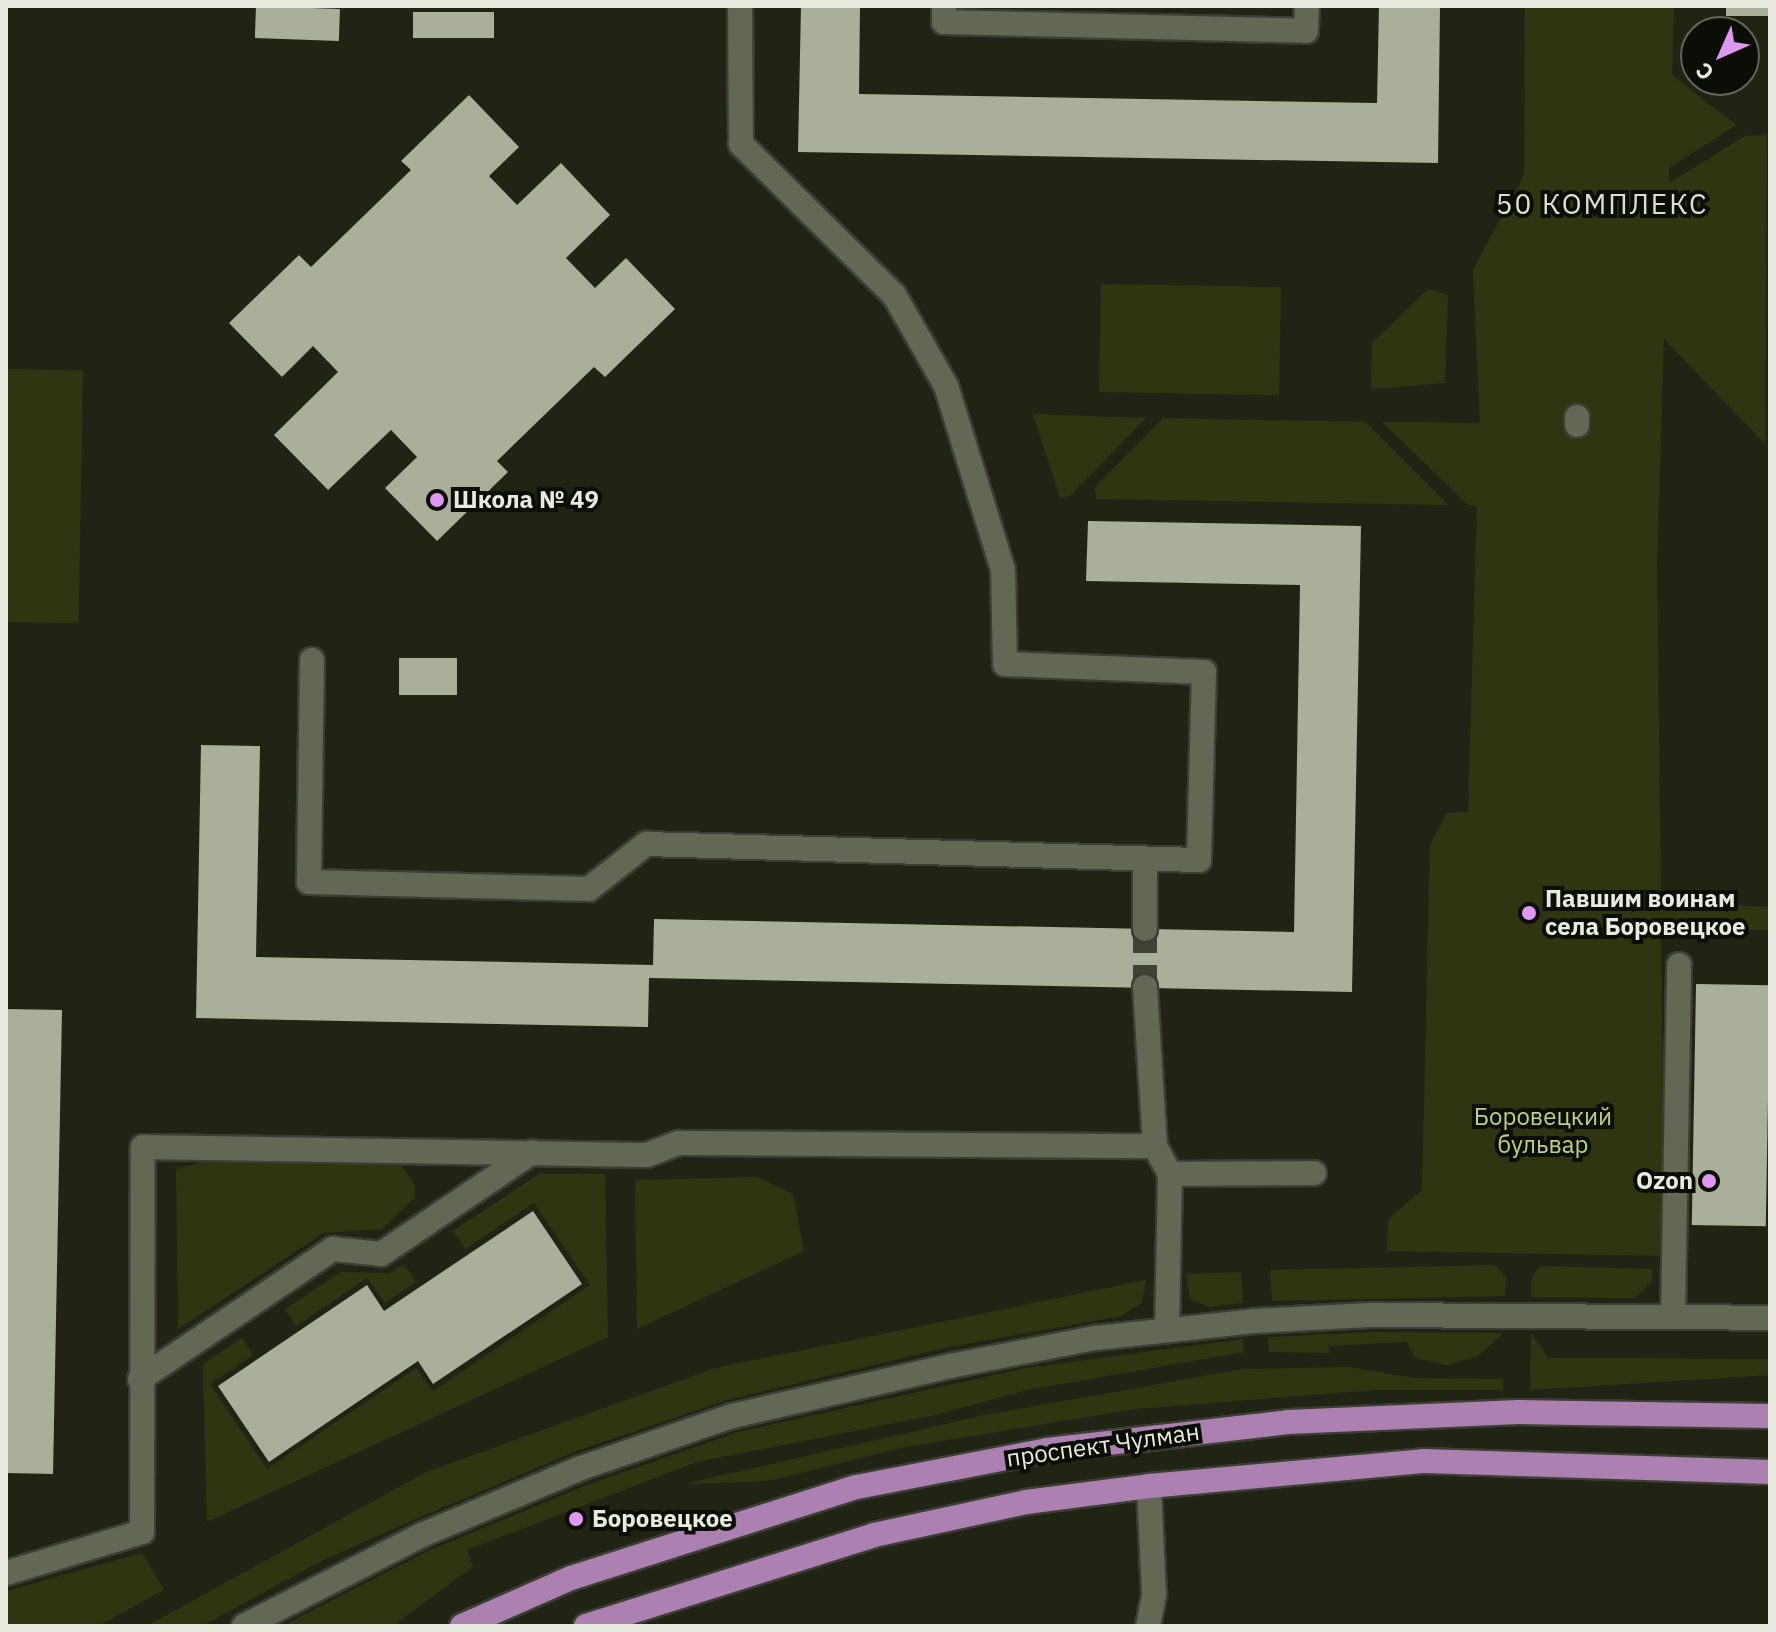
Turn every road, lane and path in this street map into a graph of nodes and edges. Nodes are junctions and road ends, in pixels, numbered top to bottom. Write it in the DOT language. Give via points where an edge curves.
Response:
graph roads {
  1 [pos="740,6"];
  2 [pos="944,6"];
  3 [pos="1307,6"];
  4 [pos="312,660"];
  5 [pos="1145,859"];
  6 [pos="1145,929"];
  7 [pos="1679,965"];
  8 [pos="1145,987"];
  9 [pos="1155,1146"];
  10 [pos="532,1152"];
  11 [pos="1314,1173"];
  12 [pos="1170,1174"];
  13 [pos="1673,1317"];
  14 [pos="1770,1318"];
  15 [pos="1167,1329"];
  16 [pos="140,1379"];
  17 [pos="1770,1416"];
  18 [pos="1770,1472"];
  19 [pos="1149,1486"];
  20 [pos="6,1573"];
  21 [pos="244,1626"];
  22 [pos="462,1626"];
  23 [pos="586,1626"];
  24 [pos="1148,1626"];
  1 -- 5 [label="street" via="741,144 894,295 946,386 1003,570 1005,664 1204,672 1199,860"];
  2 -- 3 [label="street" via="944,22 1306,31"];
  4 -- 5 [label="street" via="309,882 589,889 646,844"];
  5 -- 6 [label="street"];
  7 -- 13 [label="street"];
  8 -- 9 [label="street"];
  9 -- 10 [label="street" via="679,1143 647,1155"];
  9 -- 12 [label="street"];
  10 -- 16 [label="street" via="381,1254 333,1249"];
  10 -- 16 [label="street" via="143,1147"];
  11 -- 12 [label="street"];
  12 -- 15 [label="street"];
  13 -- 14 [label="street"];
  13 -- 15 [label="street" via="1370,1315"];
  15 -- 21 [label="street" via="950,1366 732,1416 581,1468 424,1534"];
  16 -- 20 [label="street" via="142,1532"];
  17 -- 22 [label="main road, проспект Чулман" via="1519,1412 1288,1422 1047,1450 857,1487 571,1578"];
  18 -- 19 [label="main road, проспект Чулман" via="1423,1461"];
  19 -- 23 [label="main road, проспект Чулман" via="1026,1502 874,1535"];
  19 -- 24 [label="street" via="1154,1594"];
}
